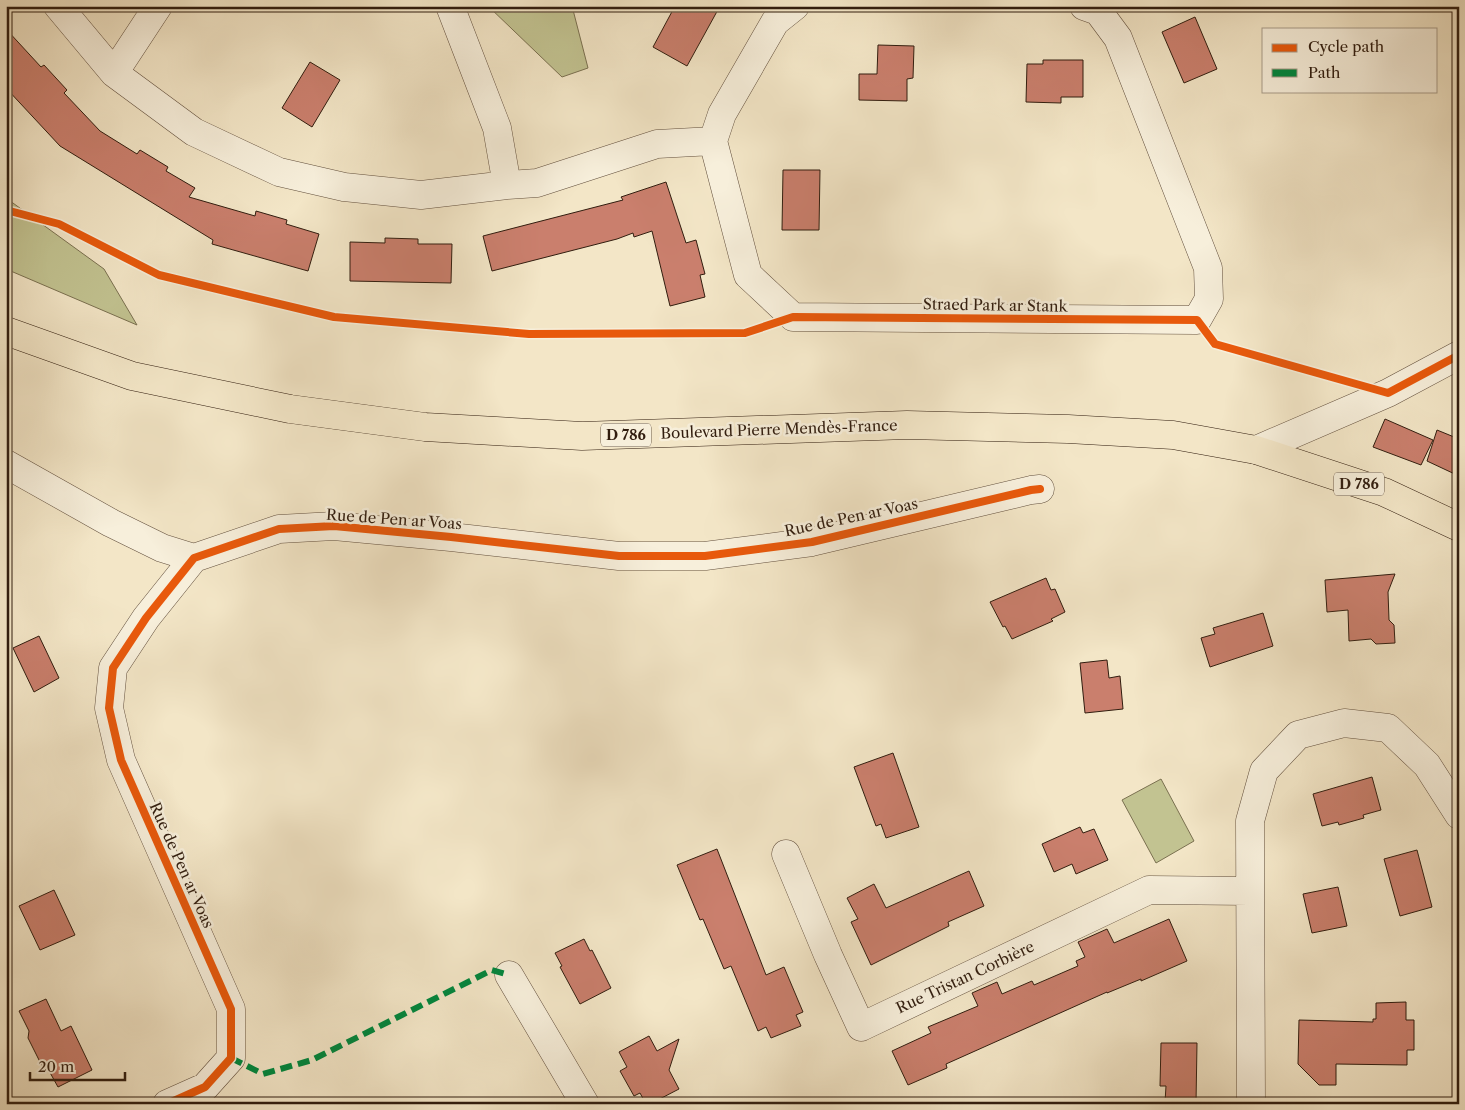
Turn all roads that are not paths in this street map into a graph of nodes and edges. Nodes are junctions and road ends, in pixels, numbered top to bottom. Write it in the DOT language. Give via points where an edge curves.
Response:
graph roads {
  1 [pos="58,6"];
  2 [pos="158,6"];
  3 [pos="450,6"];
  4 [pos="795,6"];
  5 [pos="1084,6"];
  6 [pos="114,73"];
  7 [pos="713,141"];
  8 [pos="507,184"];
  9 [pos="6,331"];
  10 [pos="1459,355"];
  11 [pos="1256,450"];
  12 [pos="6,464"];
  13 [pos="1040,490"];
  14 [pos="1459,527"];
  15 [pos="194,558"];
  16 [pos="1459,815"];
  17 [pos="786,854"];
  18 [pos="1249,891"];
  19 [pos="509,975"];
  20 [pos="166,1104"];
  21 [pos="585,1104"];
  22 [pos="1251,1104"];
  1 -- 6 [label="street"];
  2 -- 6 [label="street"];
  3 -- 8 [label="street" via="497,128"];
  4 -- 7 [label="street" via="775,22 722,114"];
  5 -- 7 [label="street, Straed Park ar Stank" via="1098,12 1118,38 1208,268 1209,298 1197,320 793,317 748,275"];
  6 -- 8 [label="street" via="194,132 279,172 344,187 421,196"];
  7 -- 8 [label="street" via="657,144 537,183"];
  9 -- 11 [label="main road, Boulevard Pierre Mendès-France / D 786" via="132,376 290,409 425,427 582,436 907,425 1068,429 1173,434"];
  10 -- 11 [label="street" via="1388,393"];
  11 -- 14 [label="main road, Boulevard Pierre Mendès-France / D 786" via="1384,492"];
  12 -- 15 [label="street" via="162,548"];
  13 -- 15 [label="street, Rue de Pen ar Voas" via="812,542 705,556 619,556 334,526 278,529"];
  15 -- 20 [label="street, Rue de Pen ar Voas" via="146,618 113,668 109,708 121,760 231,1009 230,1058 205,1087"];
  16 -- 18 [label="street" via="1427,765 1388,728 1344,723 1298,735 1264,771 1250,821"];
  17 -- 18 [label="street, Rue Tristan Corbière" via="861,1027 1149,890"];
  18 -- 22 [label="street"];
  19 -- 21 [label="street"];
}
